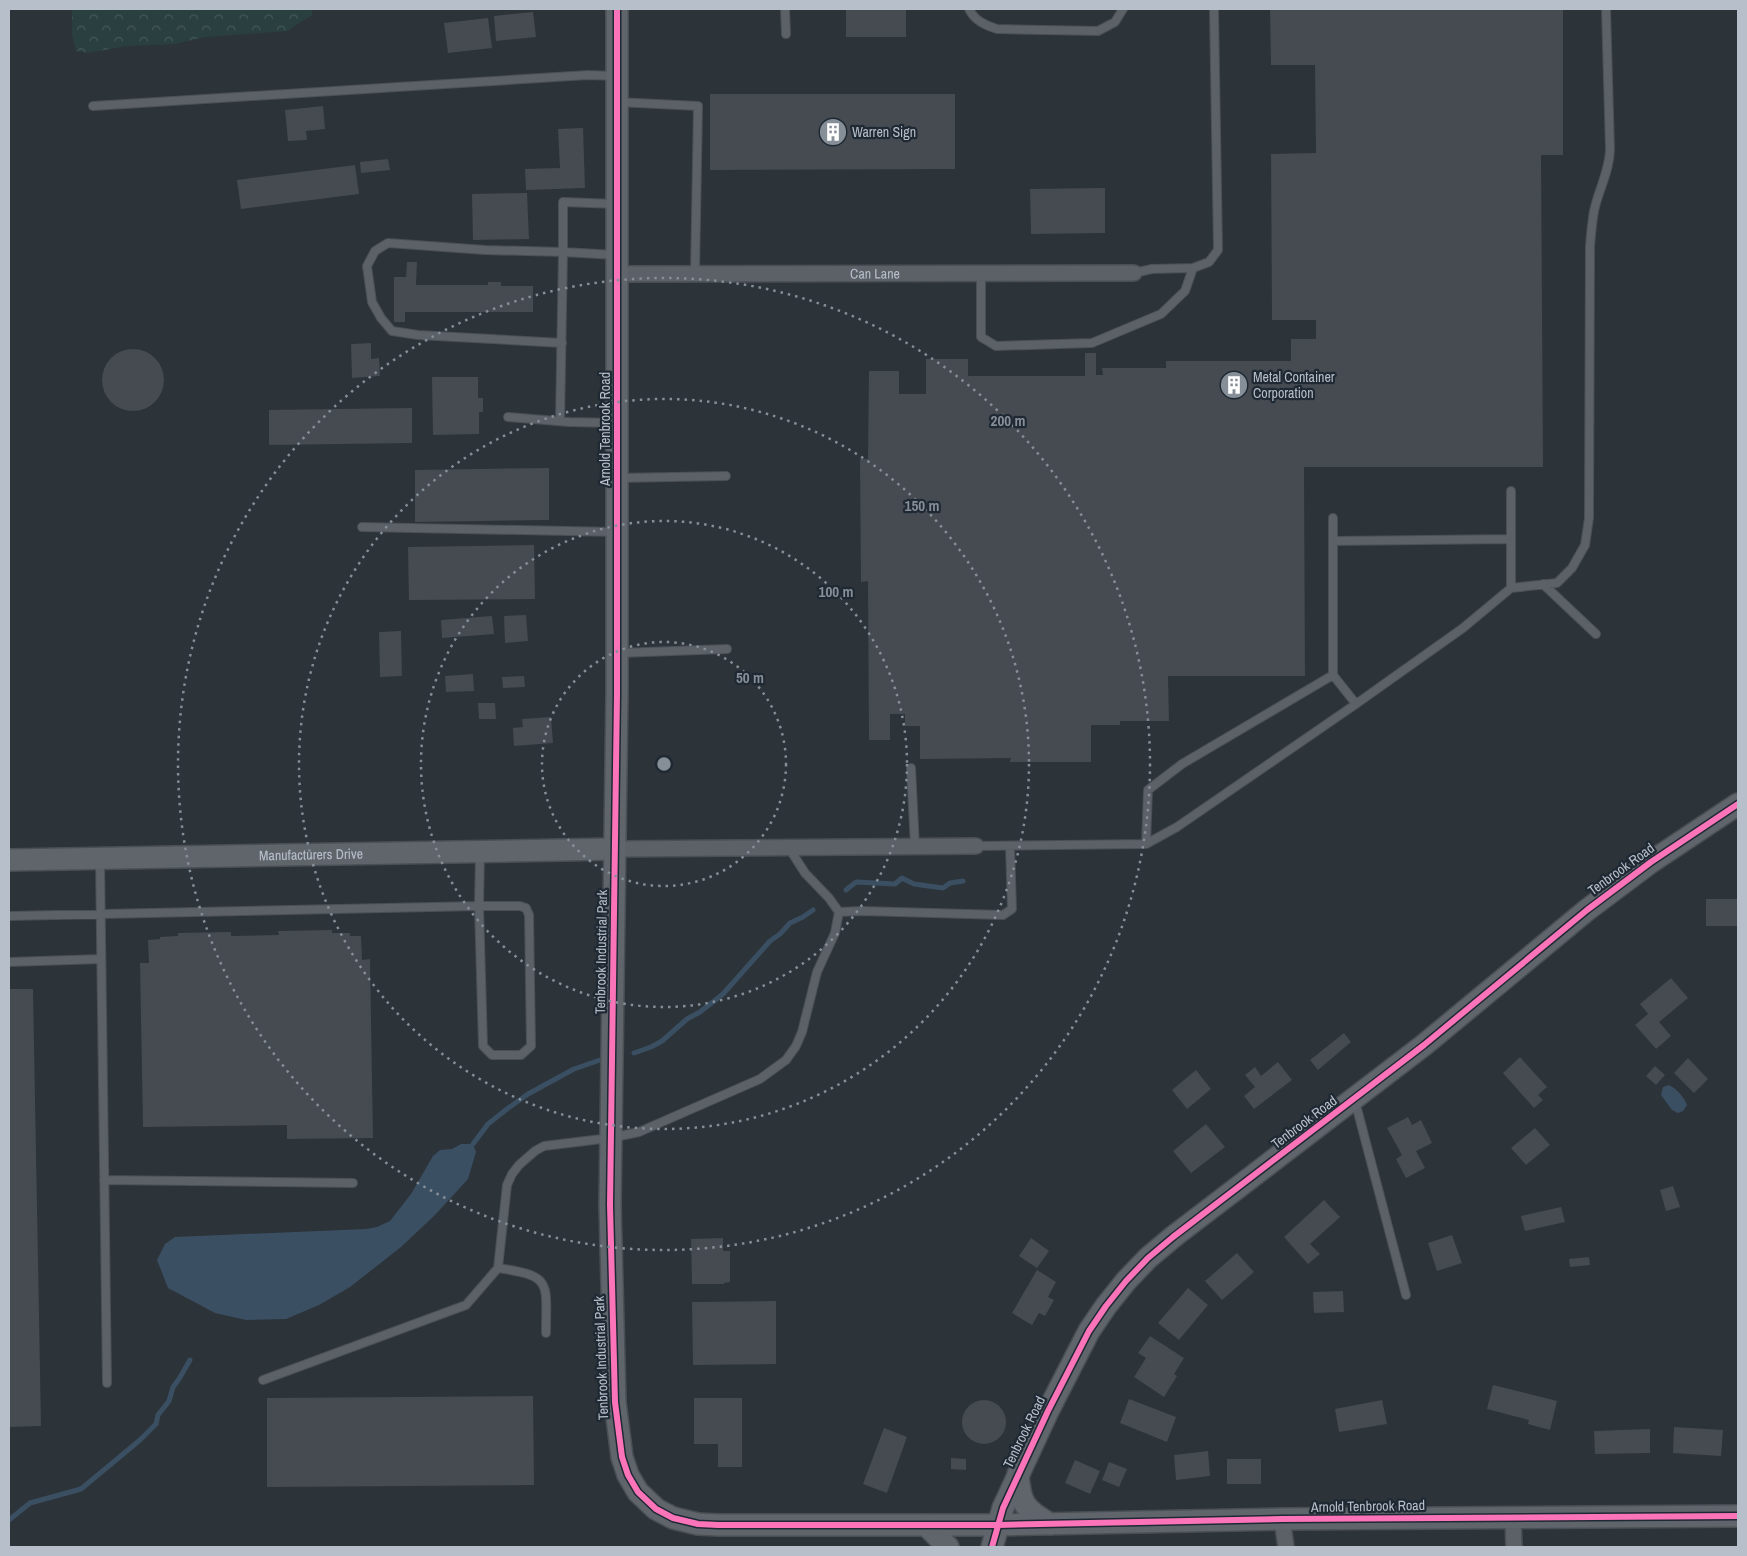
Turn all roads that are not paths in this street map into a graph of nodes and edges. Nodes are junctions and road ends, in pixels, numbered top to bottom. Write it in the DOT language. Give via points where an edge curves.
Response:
graph roads {
  1 [pos="617,9"];
  2 [pos="785,9"];
  3 [pos="969,9"];
  4 [pos="1123,9"];
  5 [pos="1214,9"];
  6 [pos="1606,9"];
  7 [pos="786,34"];
  8 [pos="616,76"];
  9 [pos="616,102"];
  10 [pos="93,106"];
  11 [pos="616,204"];
  12 [pos="563,252"];
  13 [pos="616,264"];
  14 [pos="1192,268"];
  15 [pos="981,272"];
  16 [pos="1134,273"];
  17 [pos="695,274"];
  18 [pos="562,343"];
  19 [pos="508,417"];
  20 [pos="560,421"];
  21 [pos="618,423"];
  22 [pos="726,476"];
  23 [pos="618,478"];
  24 [pos="1511,491"];
  25 [pos="1333,518"];
  26 [pos="362,527"];
  27 [pos="616,532"];
  28 [pos="1511,539"];
  29 [pos="1333,541"];
  30 [pos="1543,584"];
  31 [pos="1512,588"];
  32 [pos="1596,634"];
  33 [pos="727,649"];
  34 [pos="617,653"];
  35 [pos="1333,675"];
  36 [pos="1356,704"];
  37 [pos="911,768"];
  38 [pos="1738,804"];
  39 [pos="1146,844"];
  40 [pos="976,846"];
  41 [pos="915,847"];
  42 [pos="1010,847"];
  43 [pos="788,848"];
  44 [pos="615,849"];
  45 [pos="480,852"];
  46 [pos="100,858"];
  47 [pos="9,860"];
  48 [pos="479,906"];
  49 [pos="839,912"];
  50 [pos="100,914"];
  51 [pos="9,916"];
  52 [pos="101,959"];
  53 [pos="9,962"];
  54 [pos="1355,1099"];
  55 [pos="610,1138"];
  56 [pos="104,1180"];
  57 [pos="354,1183"];
  58 [pos="498,1268"];
  59 [pos="1406,1295"];
  60 [pos="546,1333"];
  61 [pos="263,1380"];
  62 [pos="107,1383"];
  63 [pos="1018,1474"];
  64 [pos="1738,1516"];
  65 [pos="1513,1517"];
  66 [pos="1282,1519"];
  67 [pos="1050,1524"];
  68 [pos="926,1525"];
  69 [pos="998,1525"];
  70 [pos="948,1547"];
  71 [pos="992,1547"];
  72 [pos="1286,1547"];
  73 [pos="1514,1547"];
  1 -- 8 [label="street, Arnold Tenbrook Road"];
  2 -- 7 [label="lane"];
  3 -- 4 [label="lane" via="981,24 997,29 1098,32 1115,22"];
  5 -- 14 [label="lane" via="1218,250 1209,262"];
  6 -- 30 [label="lane" via="1610,150 1609,167 1594,212 1590,246 1589,518 1584,545 1572,568 1557,583"];
  8 -- 9 [label="street, Arnold Tenbrook Road"];
  8 -- 10 [label="lane" via="588,75"];
  9 -- 11 [label="street, Arnold Tenbrook Road"];
  9 -- 17 [label="lane" via="698,106"];
  11 -- 12 [label="lane" via="563,202"];
  11 -- 13 [label="street, Arnold Tenbrook Road"];
  12 -- 13 [label="lane"];
  12 -- 18 [label="lane"];
  12 -- 18 [label="lane" via="388,243 375,251 367,266 372,302 392,331"];
  13 -- 17 [label="street, Can Lane"];
  13 -- 21 [label="street, Arnold Tenbrook Road"];
  14 -- 15 [label="lane" via="1185,291 1161,314 1128,329 1092,343 996,346 981,337"];
  14 -- 16 [label="lane"];
  15 -- 16 [label="street, Can Lane"];
  15 -- 17 [label="street, Can Lane"];
  18 -- 20 [label="lane"];
  19 -- 20 [label="lane"];
  20 -- 21 [label="lane"];
  21 -- 23 [label="street, Arnold Tenbrook Road"];
  22 -- 23 [label="lane"];
  23 -- 27 [label="street, Arnold Tenbrook Road"];
  24 -- 28 [label="lane"];
  25 -- 29 [label="lane"];
  26 -- 27 [label="lane"];
  27 -- 34 [label="street, Arnold Tenbrook Road"];
  28 -- 29 [label="lane"];
  28 -- 31 [label="lane"];
  29 -- 35 [label="lane"];
  30 -- 31 [label="lane"];
  30 -- 32 [label="lane"];
  31 -- 36 [label="lane"];
  33 -- 34 [label="lane"];
  34 -- 44 [label="street, Arnold Tenbrook Road"];
  35 -- 36 [label="lane"];
  35 -- 39 [label="lane" via="1182,764 1148,790"];
  36 -- 39 [label="lane" via="1177,827"];
  37 -- 41 [label="lane"];
  38 -- 54 [label="street, Tenbrook Road" via="1651,862 1587,910"];
  39 -- 42 [label="lane"];
  40 -- 41 [label="street"];
  40 -- 42 [label="lane"];
  41 -- 43 [label="street"];
  42 -- 49 [label="lane" via="1012,909 1004,915"];
  43 -- 44 [label="street"];
  43 -- 49 [label="lane"];
  44 -- 45 [label="street, Manufacturers Drive"];
  44 -- 55 [label="street, Tenbrook Industrial Park"];
  45 -- 46 [label="street, Manufacturers Drive"];
  45 -- 48 [label="lane"];
  46 -- 47 [label="street, Manufacturers Drive"];
  46 -- 50 [label="lane"];
  48 -- 48 [label="lane" via="483,1046 492,1055 521,1055 531,1046 529,915 526,908 520,906"];
  48 -- 50 [label="lane"];
  49 -- 55 [label="lane" via="834,933 817,972 802,1032 786,1060 751,1083 639,1132"];
  50 -- 51 [label="lane"];
  50 -- 52 [label="lane"];
  52 -- 53 [label="lane"];
  52 -- 56 [label="lane"];
  54 -- 59 [label="lane"];
  54 -- 63 [label="street, Tenbrook Road" via="1173,1237 1126,1281 1089,1331"];
  55 -- 58 [label="lane" via="544,1146 518,1165 505,1196"];
  55 -- 68 [label="street, Tenbrook Industrial Park" via="617,1427 624,1466 638,1492 664,1514 698,1524"];
  56 -- 57 [label="lane"];
  56 -- 62 [label="lane"];
  58 -- 60 [label="lane" via="527,1272 541,1280 546,1296"];
  58 -- 61 [label="lane" via="466,1305"];
  63 -- 67 [label="street" via="1024,1505"];
  63 -- 69 [label="street, Tenbrook Road"];
  64 -- 65 [label="street, Arnold Tenbrook Road"];
  65 -- 66 [label="street, Arnold Tenbrook Road"];
  65 -- 73 [label="street"];
  66 -- 67 [label="street, Arnold Tenbrook Road"];
  66 -- 72 [label="street"];
  67 -- 69 [label="street, Arnold Tenbrook Road"];
  68 -- 69 [label="street, Tenbrook Industrial Park"];
  68 -- 70 [label="street"];
  69 -- 71 [label="street, Tenbrook Road"];
}
